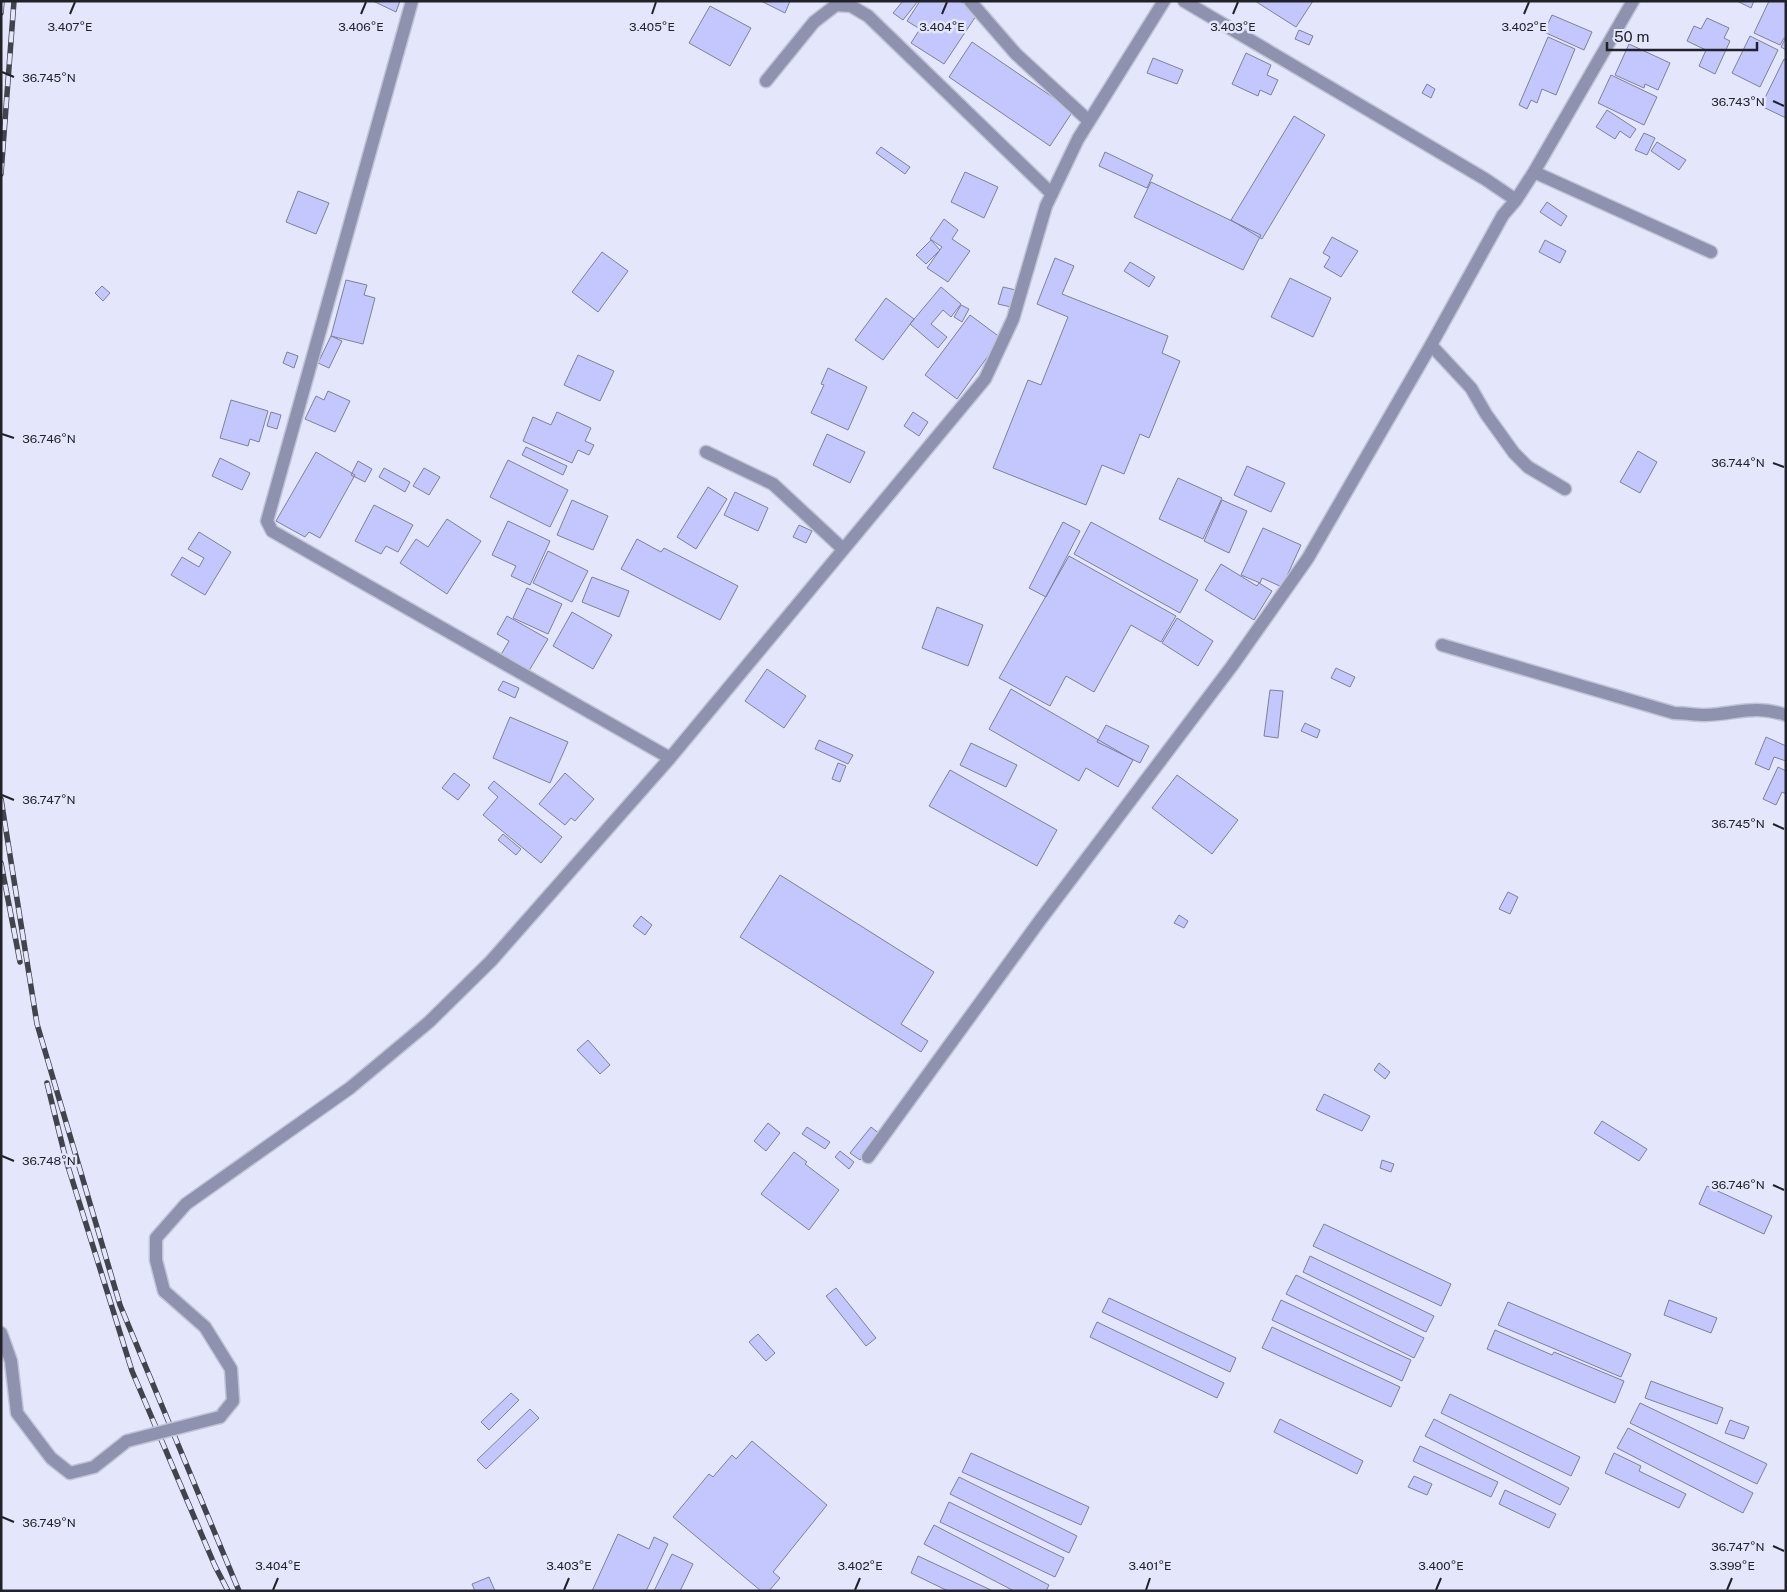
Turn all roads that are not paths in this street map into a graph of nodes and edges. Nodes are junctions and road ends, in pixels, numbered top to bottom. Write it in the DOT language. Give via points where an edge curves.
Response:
graph roads {
  1 [pos="412,1"];
  2 [pos="970,1"];
  3 [pos="1164,1"];
  4 [pos="1184,1"];
  5 [pos="1634,1"];
  6 [pos="766,81"];
  7 [pos="1089,120"];
  8 [pos="1534,172"];
  9 [pos="1052,194"];
  10 [pos="1516,200"];
  11 [pos="1712,252"];
  12 [pos="1431,345"];
  13 [pos="706,452"];
  14 [pos="1565,489"];
  15 [pos="843,549"];
  16 [pos="1442,645"];
  17 [pos="1786,714"];
  18 [pos="670,758"];
  19 [pos="868,1158"];
  20 [pos="1,1333"];
  21 [pos="1,1391"];
  22 [pos="14,1391"];
  1 -- 18 [label="street" via="267,520 272,531"];
  2 -- 7 [label="street" via="1016,54"];
  3 -- 7 [label="street"];
  4 -- 10 [label="street" via="1476,173"];
  5 -- 8 [label="street"];
  6 -- 9 [label="street" via="814,22 836,5 851,6 868,16"];
  7 -- 9 [label="street"];
  8 -- 10 [label="street"];
  8 -- 11 [label="street"];
  9 -- 15 [label="street" via="1014,319 985,379"];
  10 -- 12 [label="street" via="1503,215"];
  12 -- 14 [label="street" via="1470,388 1514,453 1528,467"];
  12 -- 19 [label="street" via="1308,558 1232,666 1041,919"];
  13 -- 15 [label="street" via="773,484"];
  15 -- 18 [label="street"];
  16 -- 17 [label="street" via="1674,713 1704,715 1752,708"];
  18 -- 22 [label="street, bridge" via="491,961 428,1022 350,1088 186,1204 156,1238 156,1260 164,1291 205,1327 231,1369 233,1401 220,1417 127,1441 94,1467 70,1473 51,1458 17,1413"];
  20 -- 22 [label="street" via="11,1361"];
  21 -- 22 [label="street"];
}
